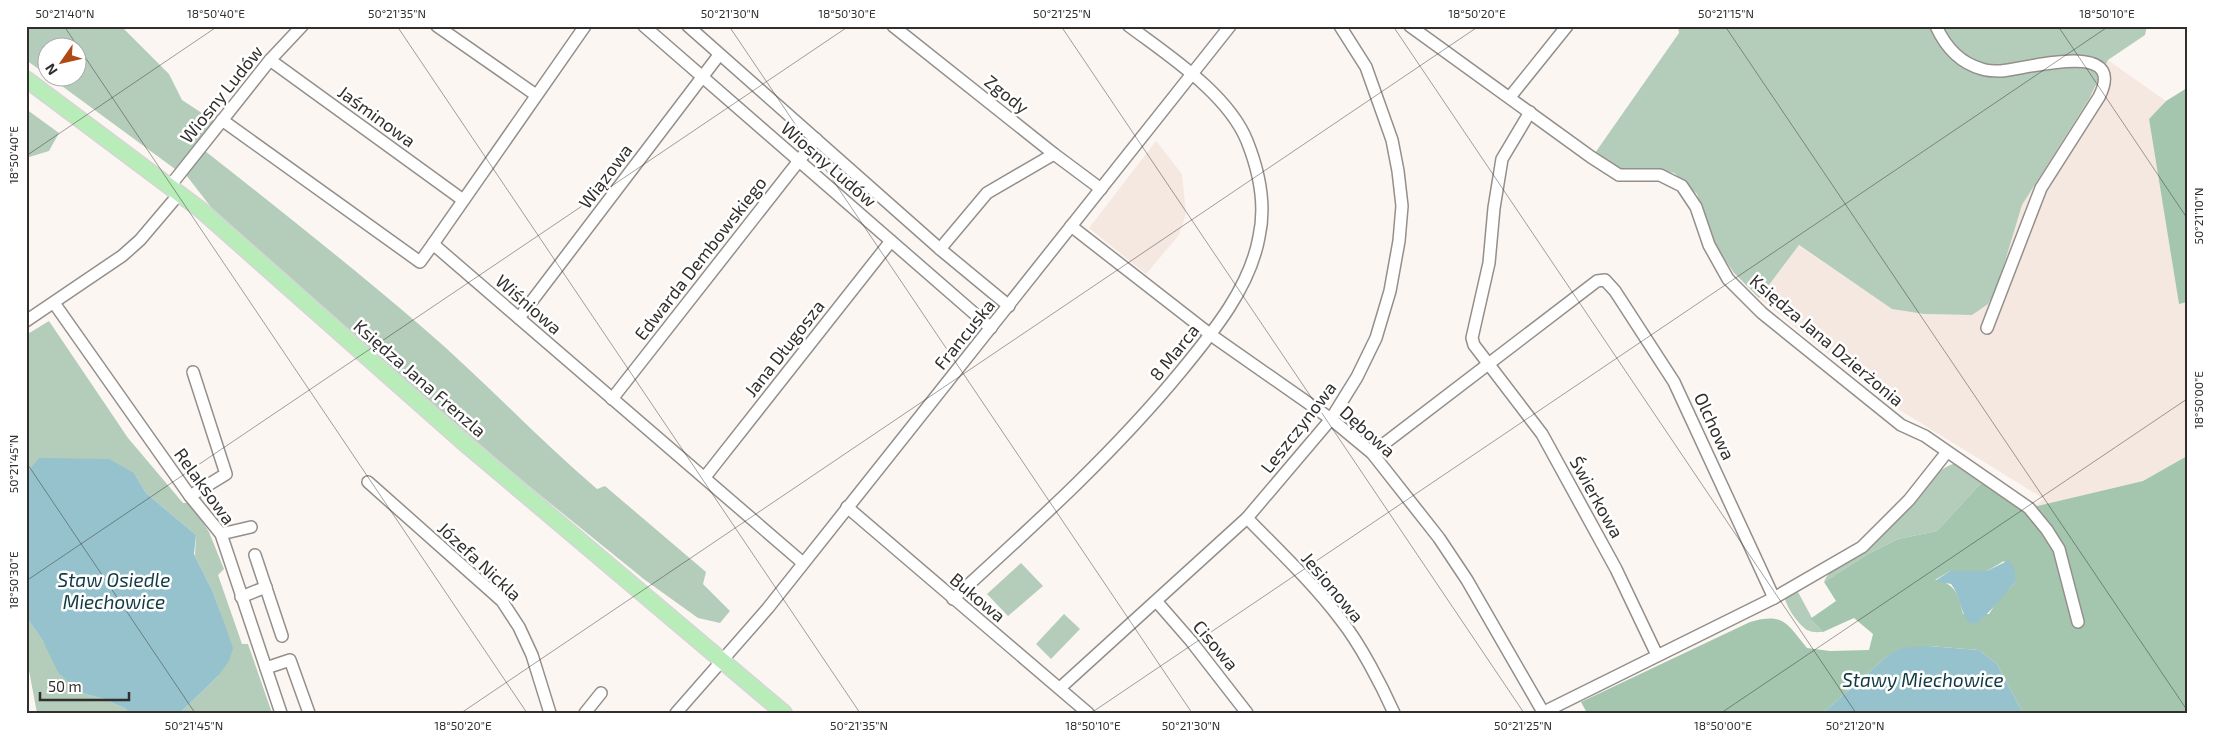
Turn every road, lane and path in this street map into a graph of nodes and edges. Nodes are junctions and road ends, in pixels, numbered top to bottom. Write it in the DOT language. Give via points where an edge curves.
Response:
graph roads {
  1 [pos="302,26"];
  2 [pos="437,26"];
  3 [pos="585,26"];
  4 [pos="644,26"];
  5 [pos="688,26"];
  6 [pos="893,26"];
  7 [pos="1129,26"];
  8 [pos="1230,26"];
  9 [pos="1340,26"];
  10 [pos="1410,26"];
  11 [pos="1568,26"];
  12 [pos="1936,26"];
  13 [pos="719,55"];
  14 [pos="270,60"];
  15 [pos="1192,73"];
  16 [pos="702,78"];
  17 [pos="26,79"];
  18 [pos="536,96"];
  19 [pos="1510,97"];
  20 [pos="1530,112"];
  21 [pos="222,120"];
  22 [pos="816,139"];
  23 [pos="1054,154"];
  24 [pos="798,161"];
  25 [pos="1101,188"];
  26 [pos="174,190"];
  27 [pos="463,200"];
  28 [pos="1071,226"];
  29 [pos="891,241"];
  30 [pos="433,244"];
  31 [pos="940,249"];
  32 [pos="54,303"];
  33 [pos="1009,306"];
  34 [pos="519,318"];
  35 [pos="26,321"];
  36 [pos="991,328"];
  37 [pos="1987,328"];
  38 [pos="1211,335"];
  39 [pos="1490,364"];
  40 [pos="193,372"];
  41 [pos="612,399"];
  42 [pos="1330,419"];
  43 [pos="1947,452"];
  44 [pos="1372,454"];
  45 [pos="705,477"];
  46 [pos="368,482"];
  47 [pos="190,496"];
  48 [pos="847,507"];
  49 [pos="1247,518"];
  50 [pos="251,527"];
  51 [pos="221,534"];
  52 [pos="255,555"];
  53 [pos="803,563"];
  54 [pos="266,586"];
  55 [pos="241,597"];
  56 [pos="1774,598"];
  57 [pos="953,599"];
  58 [pos="1157,602"];
  59 [pos="2078,622"];
  60 [pos="282,636"];
  61 [pos="1657,656"];
  62 [pos="722,661"];
  63 [pos="266,668"];
  64 [pos="1060,688"];
  65 [pos="601,693"];
  66 [pos="280,713"];
  67 [pos="309,713"];
  68 [pos="550,713"];
  69 [pos="585,713"];
  70 [pos="676,713"];
  71 [pos="784,713"];
  72 [pos="1088,713"];
  73 [pos="1247,713"];
  74 [pos="1394,713"];
  75 [pos="1542,713"];
  1 -- 14 [label="street, Wiosny Ludów"];
  2 -- 18 [label="street"];
  3 -- 18 [label="street"];
  4 -- 16 [label="street, Wiosny Ludów"];
  5 -- 13 [label="street, Wiosny Ludów"];
  6 -- 23 [label="street, Zgody"];
  7 -- 15 [label="street, 8 Marca"];
  8 -- 15 [label="street, Francuska"];
  9 -- 42 [label="street, Leszczynowa" via="1366,67 1383,110 1392,140 1402,206 1390,291 1376,338"];
  10 -- 19 [label="street, Księdza Jana Dzierżonia"];
  11 -- 19 [label="street"];
  12 -- 37 [label="street" via="1941,39 1953,53 1967,64 1982,69 1999,71 2077,60 2093,63 2103,72 2105,84 2041,188"];
  13 -- 16 [label="street, Wiązowa"];
  13 -- 22 [label="street, Wiosny Ludów"];
  14 -- 21 [label="street, Wiosny Ludów"];
  14 -- 27 [label="street, Jaśminowa"];
  15 -- 25 [label="street, Francuska"];
  15 -- 38 [label="street, 8 Marca" via="1232,115 1246,140 1262,200 1260,237 1251,265"];
  16 -- 24 [label="street, Wiosny Ludów"];
  16 -- 34 [label="street, Wiązowa"];
  17 -- 26 [label="main road, Księdza Jana Frenzla"];
  18 -- 27 [label="street"];
  19 -- 20 [label="street, Księdza Jana Dzierżonia"];
  20 -- 39 [label="street, Świerkowa" via="1502,159 1489,263 1472,338"];
  20 -- 43 [label="street, Księdza Jana Dzierżonia" via="1619,175 1660,175 1682,186 1696,207 1709,245 1728,279 1762,313 1901,425 1925,436"];
  21 -- 26 [label="street, Wiosny Ludów"];
  21 -- 30 [label="street" via="420,262"];
  22 -- 24 [label="street, Edwarda Dembowskiego"];
  22 -- 31 [label="street, Wiosny Ludów"];
  23 -- 25 [label="street, Zgody"];
  23 -- 31 [label="street" via="987,193"];
  24 -- 29 [label="street, Wiosny Ludów"];
  24 -- 41 [label="street, Edwarda Dembowskiego"];
  25 -- 28 [label="street, Francuska"];
  26 -- 32 [label="street" via="140,240"];
  26 -- 62 [label="main road, Księdza Jana Frenzla" via="272,272 462,441"];
  27 -- 30 [label="street"];
  28 -- 33 [label="street, Francuska"];
  28 -- 38 [label="street, Dębowa"];
  29 -- 36 [label="street, Wiosny Ludów"];
  29 -- 45 [label="street, Jana Długosza"];
  30 -- 34 [label="street, Wiśniowa"];
  31 -- 33 [label="street, Wiosny Ludów"];
  32 -- 35 [label="street"];
  32 -- 47 [label="street, Relaksowa"];
  33 -- 36 [label="street, Francuska"];
  34 -- 41 [label="street, Wiśniowa"];
  36 -- 48 [label="street, Francuska"];
  38 -- 42 [label="street, Dębowa"];
  38 -- 57 [label="street, 8 Marca" via="1117,445"];
  39 -- 44 [label="street"];
  39 -- 56 [label="street, Olchowa" via="1597,281 1605,280 1616,291 1674,382"];
  39 -- 61 [label="street, Świerkowa" via="1542,434 1565,474 1616,569"];
  40 -- 47 [label="street" via="226,474"];
  41 -- 45 [label="street, Wiśniowa"];
  42 -- 44 [label="street, Dębowa"];
  42 -- 49 [label="street, Leszczynowa"];
  43 -- 56 [label="street" via="1909,500 1862,547"];
  43 -- 59 [label="street, Księdza Jana Dzierżonia" via="2029,508 2047,530 2060,548"];
  44 -- 75 [label="street, Dębowa" via="1439,538 1467,580"];
  45 -- 53 [label="street, Wiśniowa"];
  46 -- 68 [label="street, Józefa Nickla" via="502,601 532,655"];
  47 -- 51 [label="street, Relaksowa"];
  48 -- 53 [label="street, Francuska"];
  48 -- 57 [label="street, Bukowa"];
  49 -- 58 [label="street, Leszczynowa"];
  49 -- 74 [label="street, Jesionowa" via="1342,620"];
  50 -- 51 [label="street"];
  51 -- 55 [label="street, Relaksowa"];
  52 -- 54 [label="street"];
  53 -- 62 [label="street, Francuska"];
  54 -- 55 [label="street"];
  54 -- 60 [label="street"];
  55 -- 63 [label="street, Relaksowa"];
  56 -- 61 [label="street"];
  57 -- 64 [label="street, Bukowa"];
  58 -- 64 [label="street, Leszczynowa"];
  58 -- 73 [label="street, Cisowa"];
  61 -- 75 [label="street"];
  62 -- 70 [label="street"];
  62 -- 71 [label="main road, Księdza Jana Frenzla"];
  63 -- 66 [label="street, Relaksowa"];
  63 -- 67 [label="street" via="290,660"];
  64 -- 72 [label="street, Bukowa"];
  65 -- 69 [label="street"];
}
